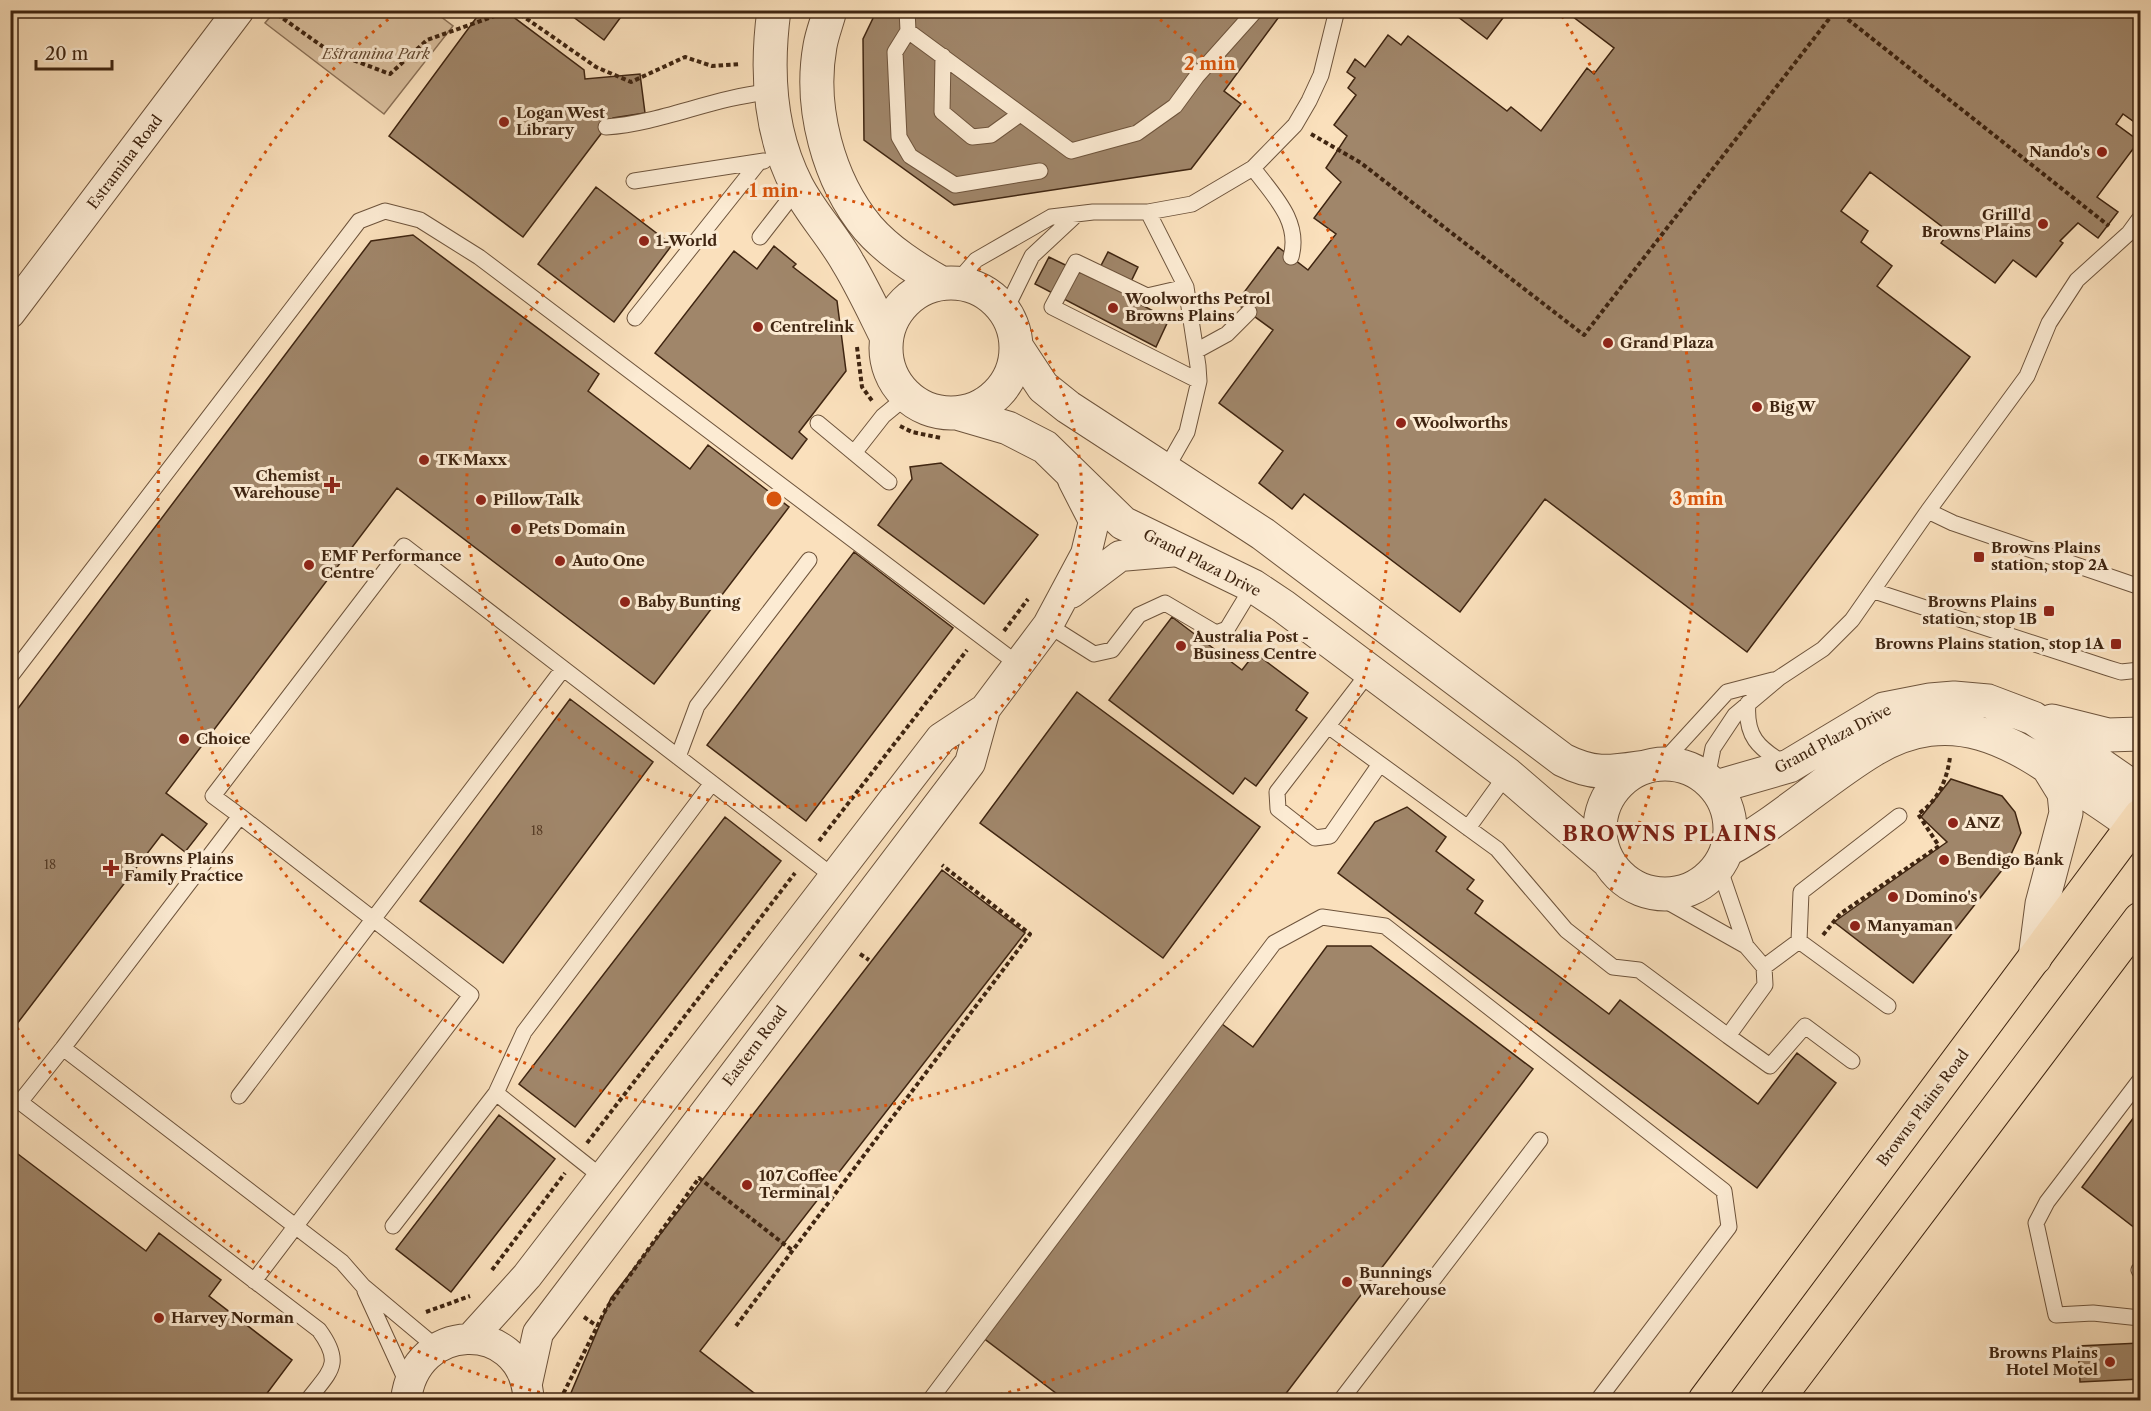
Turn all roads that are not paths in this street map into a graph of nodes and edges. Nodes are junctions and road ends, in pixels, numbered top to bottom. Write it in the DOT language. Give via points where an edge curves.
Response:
graph roads {
  1 [pos="239,10"];
  2 [pos="774,10"];
  3 [pos="830,10"];
  4 [pos="907,10"];
  5 [pos="1256,10"];
  6 [pos="1337,10"];
  7 [pos="908,31"];
  8 [pos="943,56"];
  9 [pos="770,92"];
  10 [pos="1020,114"];
  11 [pos="606,127"];
  12 [pos="1253,168"];
  13 [pos="780,170"];
  14 [pos="1040,171"];
  15 [pos="634,181"];
  16 [pos="1148,212"];
  17 [pos="1077,214"];
  18 [pos="2140,218"];
  19 [pos="760,237"];
  20 [pos="1291,257"];
  21 [pos="948,283"];
  22 [pos="1186,287"];
  23 [pos="1005,311"];
  24 [pos="1249,312"];
  25 [pos="10,313"];
  26 [pos="635,318"];
  27 [pos="886,336"];
  28 [pos="1016,346"];
  29 [pos="1196,351"];
  30 [pos="1199,381"];
  31 [pos="906,397"];
  32 [pos="960,414"];
  33 [pos="818,423"];
  34 [pos="854,453"];
  35 [pos="1068,469"];
  36 [pos="1166,469"];
  37 [pos="889,482"];
  38 [pos="1928,511"];
  39 [pos="1179,552"];
  40 [pos="809,560"];
  41 [pos="1253,586"];
  42 [pos="2140,587"];
  43 [pos="1874,591"];
  44 [pos="1055,613"];
  45 [pos="1019,664"];
  46 [pos="563,669"];
  47 [pos="2140,670"];
  48 [pos="1370,671"];
  49 [pos="10,676"];
  50 [pos="1779,678"];
  51 [pos="1748,703"];
  52 [pos="985,709"];
  53 [pos="2032,717"];
  54 [pos="1328,726"];
  55 [pos="2140,734"];
  56 [pos="678,757"];
  57 [pos="1380,764"];
  58 [pos="2046,764"];
  59 [pos="1653,765"];
  60 [pos="1789,766"];
  61 [pos="1507,774"];
  62 [pos="1711,782"];
  63 [pos="712,783"];
  64 [pos="2140,792"];
  65 [pos="240,816"];
  66 [pos="1899,816"];
  67 [pos="2138,824"];
  68 [pos="1468,828"];
  69 [pos="1723,858"];
  70 [pos="1608,861"];
  71 [pos="834,877"];
  72 [pos="1652,893"];
  73 [pos="2140,919"];
  74 [pos="373,920"];
  75 [pos="1799,940"];
  76 [pos="2130,944"];
  77 [pos="1746,946"];
  78 [pos="2035,958"];
  79 [pos="1764,967"];
  80 [pos="1888,1006"];
  81 [pos="1728,1036"];
  82 [pos="63,1048"];
  83 [pos="1852,1061"];
  84 [pos="2140,1080"];
  85 [pos="496,1093"];
  86 [pos="239,1096"];
  87 [pos="1540,1140"];
  88 [pos="603,1178"];
  89 [pos="393,1226"];
  90 [pos="295,1227"];
  91 [pos="254,1281"];
  92 [pos="363,1286"];
  93 [pos="2140,1318"];
  94 [pos="471,1338"];
  95 [pos="436,1347"];
  96 [pos="407,1393"];
  97 [pos="529,1396"];
  98 [pos="308,1401"];
  99 [pos="930,1401"];
  100 [pos="1341,1401"];
  101 [pos="1598,1401"];
  102 [pos="1705,1401"];
  103 [pos="1777,1401"];
  1 -- 25 [label="street, Estramina Road"];
  2 -- 9 [label="street"];
  3 -- 21 [label="street" via="820,46 817,99 824,141 842,185 867,226 887,247 918,271"];
  4 -- 7 [label="lane"];
  5 -- 10 [label="lane" via="1175,106 1137,133 1071,151"];
  6 -- 12 [label="lane" via="1320,75 1295,125"];
  7 -- 8 [label="lane"];
  7 -- 14 [label="lane" via="894,52 899,137 910,156 955,185"];
  8 -- 10 [label="lane"];
  8 -- 10 [label="lane" via="942,112 972,137 991,135"];
  9 -- 11 [label="lane" via="742,94"];
  9 -- 13 [label="street"];
  12 -- 16 [label="lane" via="1192,204"];
  12 -- 20 [label="lane" via="1290,219 1294,243"];
  13 -- 15 [label="lane"];
  13 -- 19 [label="lane"];
  13 -- 26 [label="lane"];
  13 -- 27 [label="street" via="848,262"];
  16 -- 17 [label="lane"];
  16 -- 22 [label="lane"];
  17 -- 21 [label="lane" via="1051,217 1027,228"];
  17 -- 23 [label="lane" via="1032,256"];
  18 -- 38 [label="lane" via="2077,280 2049,323 2027,376"];
  21 -- 23 [label="street" via="975,287"];
  21 -- 27 [label="street" via="922,289 905,301"];
  22 -- 29 [label="lane"];
  22 -- 30 [label="lane" via="1147,296 1076,262 1052,307"];
  23 -- 28 [label="street"];
  24 -- 29 [label="lane" via="1227,334"];
  27 -- 31 [label="street" via="886,359 893,379"];
  28 -- 32 [label="street" via="1007,382 987,403"];
  28 -- 36 [label="street" via="1054,397"];
  29 -- 30 [label="lane"];
  30 -- 36 [label="lane" via="1187,432"];
  31 -- 32 [label="street" via="941,414"];
  31 -- 34 [label="lane" via="883,416"];
  32 -- 35 [label="street, Grand Plaza Drive" via="1008,428 1036,442"];
  33 -- 34 [label="lane"];
  34 -- 37 [label="lane"];
  35 -- 39 [label="street, Grand Plaza Drive" via="1123,523"];
  35 -- 44 [label="street, Eastern Road" via="1094,521 1086,554"];
  36 -- 59 [label="street" via="1263,534 1563,760 1583,770 1602,773"];
  38 -- 42 [label="lane"];
  38 -- 43 [label="lane"];
  39 -- 41 [label="street, Grand Plaza Drive"];
  39 -- 44 [label="street, Eastern Road" via="1120,556 1087,578"];
  40 -- 56 [label="lane" via="697,706"];
  41 -- 44 [label="lane" via="1227,628 1216,633 1165,603 1139,615 1112,650 1094,654"];
  41 -- 48 [label="street, Grand Plaza Drive"];
  43 -- 47 [label="lane" via="2121,672"];
  43 -- 50 [label="lane" via="1823,649"];
  44 -- 45 [label="street, Eastern Road"];
  45 -- 49 [label="lane" via="479,257 420,220 385,211 359,221"];
  45 -- 52 [label="street, Eastern Road"];
  46 -- 56 [label="lane"];
  46 -- 65 [label="lane" via="404,546 213,795"];
  46 -- 74 [label="lane"];
  48 -- 54 [label="lane"];
  48 -- 61 [label="street, Grand Plaza Drive"];
  50 -- 51 [label="lane"];
  50 -- 59 [label="lane" via="1726,692"];
  51 -- 60 [label="lane" via="1746,722 1757,743"];
  51 -- 62 [label="lane" via="1713,748"];
  52 -- 71 [label="street, Eastern Road" via="940,738"];
  52 -- 97 [label="street, Eastern Road" via="970,763 538,1333"];
  53 -- 55 [label="street" via="2108,735"];
  53 -- 60 [label="street, Grand Plaza Drive" via="1988,701 1954,698 1906,703 1884,709"];
  53 -- 64 [label="street, Grand Plaza Drive"];
  54 -- 57 [label="lane"];
  54 -- 57 [label="lane" via="1276,792 1278,809 1315,838 1330,836"];
  56 -- 63 [label="lane"];
  57 -- 68 [label="lane"];
  58 -- 67 [label="street, Grand Plaza Drive"];
  58 -- 69 [label="street, Grand Plaza Drive" via="2000,738 1965,730 1932,730 1905,736 1875,749"];
  58 -- 78 [label="street" via="2064,793 2066,813 2042,904"];
  59 -- 62 [label="street" via="1685,767"];
  59 -- 70 [label="street" via="1628,775 1604,805 1601,843"];
  60 -- 62 [label="street, Grand Plaza Drive"];
  61 -- 68 [label="lane"];
  61 -- 70 [label="street, Grand Plaza Drive"];
  62 -- 69 [label="street" via="1730,816 1731,834"];
  63 -- 71 [label="lane"];
  63 -- 85 [label="lane" via="524,1032"];
  65 -- 74 [label="lane"];
  65 -- 82 [label="lane"];
  66 -- 75 [label="lane" via="1801,892"];
  67 -- 78 [label="main road, Browns Plains Road"];
  68 -- 81 [label="lane" via="1497,849 1566,930 1613,967 1639,970"];
  69 -- 72 [label="street" via="1705,880 1689,890"];
  69 -- 77 [label="lane"];
  70 -- 72 [label="street" via="1634,887"];
  71 -- 88 [label="street, Eastern Road"];
  72 -- 77 [label="lane"];
  73 -- 76 [label="main road"];
  74 -- 86 [label="lane"];
  74 -- 90 [label="lane" via="471,995"];
  75 -- 79 [label="lane"];
  75 -- 80 [label="lane"];
  76 -- 103 [label="main road"];
  77 -- 79 [label="lane"];
  78 -- 102 [label="main road, Browns Plains Road"];
  79 -- 81 [label="lane" via="1765,985"];
  81 -- 83 [label="lane" via="1770,1066 1805,1026"];
  82 -- 90 [label="lane"];
  82 -- 91 [label="lane" via="20,1102"];
  84 -- 93 [label="lane" via="2047,1202 2036,1223 2056,1315 2093,1313"];
  85 -- 88 [label="lane"];
  85 -- 89 [label="lane"];
  87 -- 100 [label="lane"];
  88 -- 94 [label="street, Eastern Road" via="527,1276"];
  90 -- 91 [label="lane"];
  90 -- 92 [label="lane" via="342,1262"];
  91 -- 98 [label="lane" via="319,1330 332,1348 332,1369"];
  92 -- 95 [label="lane"];
  92 -- 96 [label="lane"];
  94 -- 95 [label="street"];
  94 -- 97 [label="street" via="508,1353 521,1368"];
  95 -- 96 [label="street" via="414,1370"];
  99 -- 101 [label="lane" via="1274,943 1322,916 1385,927 1724,1191 1729,1227"];
}
